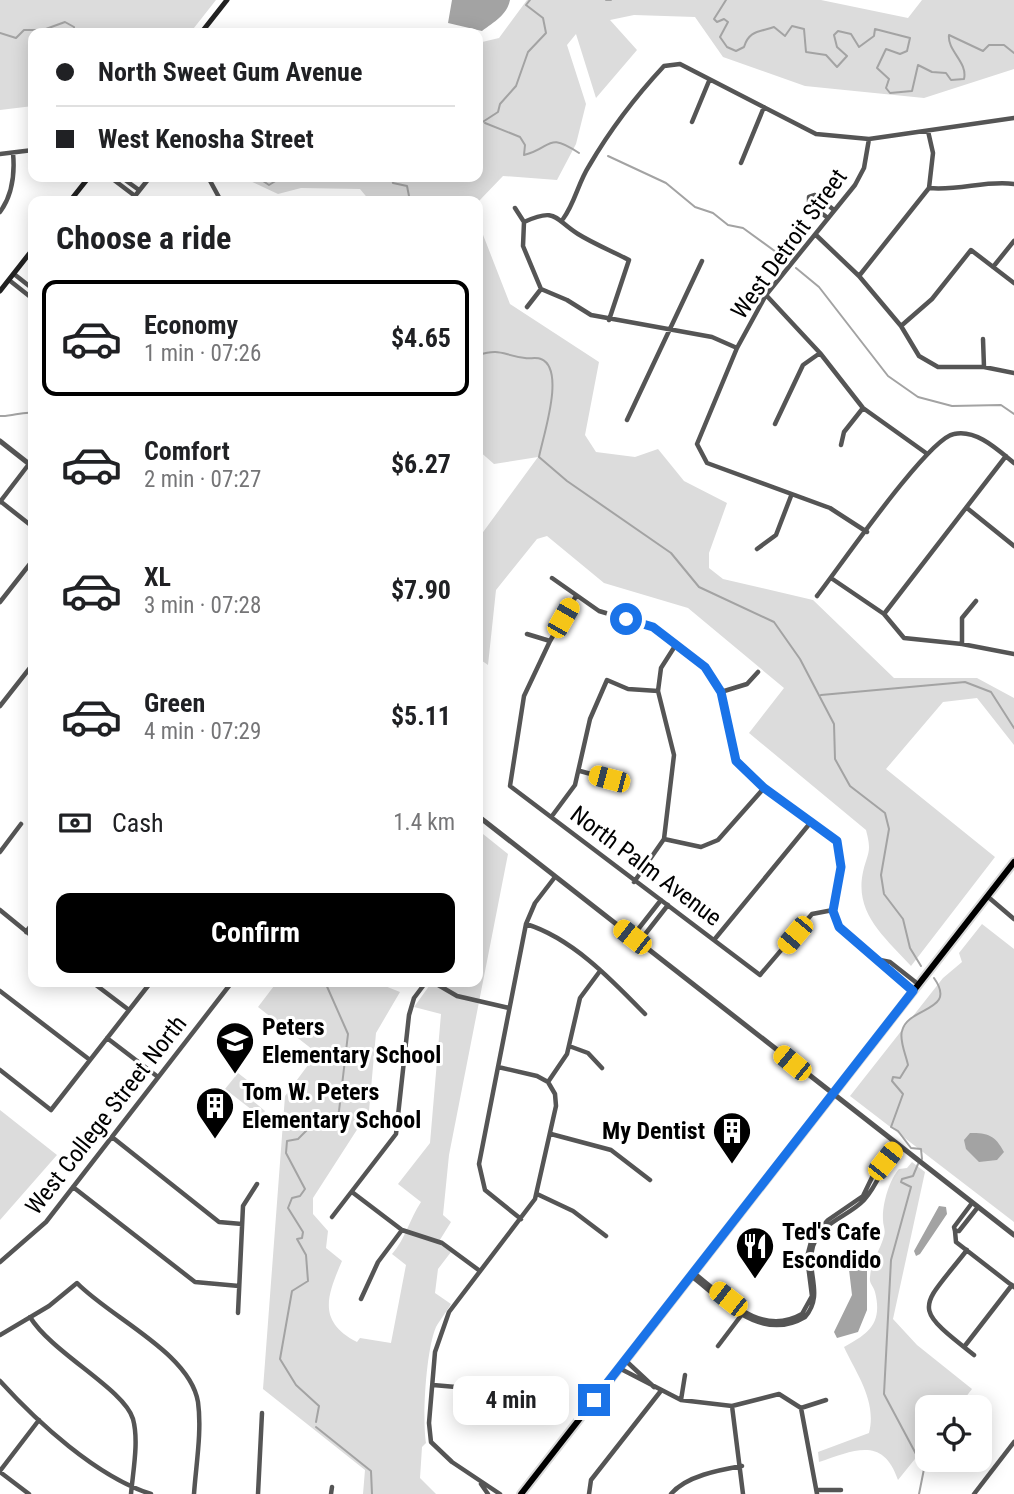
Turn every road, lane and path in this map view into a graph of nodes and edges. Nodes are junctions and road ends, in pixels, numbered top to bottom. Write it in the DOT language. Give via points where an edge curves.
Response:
graph roads {
  1 [pos="227,0"];
  2 [pos="205,28"];
  3 [pos="709,82"];
  4 [pos="764,107"];
  5 [pos="1014,118"];
  6 [pos="692,122"];
  7 [pos="928,131"];
  8 [pos="869,139"];
  9 [pos="28,151"];
  10 [pos="13,153"];
  11 [pos="0,154"];
  12 [pos="741,163"];
  13 [pos="85,182"];
  14 [pos="117,182"];
  15 [pos="128,182"];
  16 [pos="146,182"];
  17 [pos="1014,184"];
  18 [pos="929,188"];
  19 [pos="139,190"];
  20 [pos="74,196"];
  21 [pos="135,196"];
  22 [pos="515,208"];
  23 [pos="834,210"];
  24 [pos="0,212"];
  25 [pos="828,218"];
  26 [pos="563,219"];
  27 [pos="524,222"];
  28 [pos="816,235"];
  29 [pos="1014,241"];
  30 [pos="28,256"];
  31 [pos="702,261"];
  32 [pos="993,267"];
  33 [pos="14,274"];
  34 [pos="859,276"];
  35 [pos="9,280"];
  36 [pos="1014,283"];
  37 [pos="28,285"];
  38 [pos="541,289"];
  39 [pos="0,291"];
  40 [pos="28,295"];
  41 [pos="766,295"];
  42 [pos="527,307"];
  43 [pos="609,320"];
  44 [pos="901,326"];
  45 [pos="672,329"];
  46 [pos="983,339"];
  47 [pos="737,348"];
  48 [pos="820,353"];
  49 [pos="984,367"];
  50 [pos="1014,373"];
  51 [pos="863,408"];
  52 [pos="627,421"];
  53 [pos="775,424"];
  54 [pos="0,441"];
  55 [pos="841,445"];
  56 [pos="926,453"];
  57 [pos="1006,456"];
  58 [pos="1014,463"];
  59 [pos="28,464"];
  60 [pos="28,469"];
  61 [pos="791,496"];
  62 [pos="0,501"];
  63 [pos="967,509"];
  64 [pos="28,523"];
  65 [pos="867,532"];
  66 [pos="1014,546"];
  67 [pos="757,550"];
  68 [pos="28,566"];
  69 [pos="552,578"];
  70 [pos="831,578"];
  71 [pos="576,596"];
  72 [pos="817,596"];
  73 [pos="976,601"];
  74 [pos="0,602"];
  75 [pos="884,614"];
  76 [pos="527,634"];
  77 [pos="550,641"];
  78 [pos="962,644"];
  79 [pos="676,646"];
  80 [pos="1014,654"];
  81 [pos="28,670"];
  82 [pos="758,672"];
  83 [pos="658,691"];
  84 [pos="721,692"];
  85 [pos="0,706"];
  86 [pos="580,771"];
  87 [pos="609,779"];
  88 [pos="764,788"];
  89 [pos="552,816"];
  90 [pos="483,820"];
  91 [pos="811,822"];
  92 [pos="21,824"];
  93 [pos="664,839"];
  94 [pos="1,849"];
  95 [pos="1014,862"];
  96 [pos="555,877"];
  97 [pos="635,882"];
  98 [pos="987,896"];
  99 [pos="661,900"];
  100 [pos="668,905"];
  101 [pos="0,910"];
  102 [pos="833,911"];
  103 [pos="1014,918"];
  104 [pos="526,924"];
  105 [pos="28,929"];
  106 [pos="26,932"];
  107 [pos="632,937"];
  108 [pos="714,940"];
  109 [pos="639,942"];
  110 [pos="880,960"];
  111 [pos="600,971"];
  112 [pos="918,984"];
  113 [pos="99,987"];
  114 [pos="147,987"];
  115 [pos="228,987"];
  116 [pos="422,987"];
  117 [pos="442,987"];
  118 [pos="0,991"];
  119 [pos="913,991"];
  120 [pos="509,1008"];
  121 [pos="129,1010"];
  122 [pos="645,1014"];
  123 [pos="107,1038"];
  124 [pos="569,1046"];
  125 [pos="90,1060"];
  126 [pos="498,1067"];
  127 [pos="602,1068"];
  128 [pos="0,1070"];
  129 [pos="158,1077"];
  130 [pos="548,1082"];
  131 [pos="832,1094"];
  132 [pos="551,1134"];
  133 [pos="112,1137"];
  134 [pos="896,1144"];
  135 [pos="650,1180"];
  136 [pos="257,1184"];
  137 [pos="73,1187"];
  138 [pos="352,1192"];
  139 [pos="537,1194"];
  140 [pos="975,1205"];
  141 [pos="332,1217"];
  142 [pos="521,1219"];
  143 [pos="960,1219"];
  144 [pos="965,1223"];
  145 [pos="242,1224"];
  146 [pos="402,1230"];
  147 [pos="955,1231"];
  148 [pos="1014,1235"];
  149 [pos="606,1236"];
  150 [pos="967,1250"];
  151 [pos="0,1262"];
  152 [pos="480,1271"];
  153 [pos="692,1274"];
  154 [pos="239,1286"];
  155 [pos="1013,1286"];
  156 [pos="361,1299"];
  157 [pos="238,1313"];
  158 [pos="742,1313"];
  159 [pos="30,1317"];
  160 [pos="0,1335"];
  161 [pos="718,1346"];
  162 [pos="964,1347"];
  163 [pos="974,1355"];
  164 [pos="625,1360"];
  165 [pos="619,1368"];
  166 [pos="685,1375"];
  167 [pos="494,1379"];
  168 [pos="0,1381"];
  169 [pos="433,1385"];
  170 [pos="660,1392"];
  171 [pos="681,1400"];
  172 [pos="827,1400"];
  173 [pos="732,1406"];
  174 [pos="801,1408"];
  175 [pos="262,1413"];
  176 [pos="40,1420"];
  177 [pos="1014,1442"];
  178 [pos="742,1466"];
  179 [pos="0,1471"];
  180 [pos="480,1484"];
  181 [pos="132,1486"];
  182 [pos="332,1487"];
  183 [pos="841,1490"];
  184 [pos="817,1492"];
  185 [pos="29,1494"];
  186 [pos="131,1494"];
  187 [pos="151,1494"];
  188 [pos="194,1494"];
  189 [pos="258,1494"];
  190 [pos="331,1494"];
  191 [pos="488,1494"];
  192 [pos="500,1494"];
  193 [pos="521,1494"];
  194 [pos="589,1494"];
  195 [pos="671,1494"];
  196 [pos="743,1494"];
  197 [pos="974,1494"];
  1 -- 2 [label="main road"];
  3 -- 4 [label="street"];
  3 -- 6 [label="street"];
  3 -- 26 [label="street" via="680,64 664,66 642,89 587,168"];
  4 -- 8 [label="street" via="816,134"];
  4 -- 12 [label="street"];
  5 -- 7 [label="street"];
  7 -- 8 [label="street"];
  7 -- 18 [label="street" via="933,153"];
  8 -- 23 [label="street, West Detroit Street" via="864,168"];
  9 -- 10 [label="street"];
  10 -- 11 [label="street"];
  10 -- 24 [label="street" via="10,193"];
  13 -- 20 [label="main road"];
  14 -- 21 [label="street"];
  15 -- 19 [label="street"];
  16 -- 19 [label="street"];
  17 -- 18 [label="street" via="954,191"];
  18 -- 34 [label="street"];
  19 -- 21 [label="street"];
  22 -- 27 [label="street"];
  23 -- 25 [label="street, West Detroit Street"];
  23 -- 25 [label="street" via="815,195 809,197 809,204"];
  25 -- 28 [label="street, West Detroit Street"];
  26 -- 27 [label="street" via="542,214"];
  26 -- 43 [label="street" via="576,233 629,260"];
  27 -- 38 [label="street" via="523,246"];
  28 -- 34 [label="street"];
  28 -- 41 [label="street, West Detroit Street"];
  29 -- 32 [label="street"];
  30 -- 33 [label="main road"];
  31 -- 45 [label="street"];
  32 -- 36 [label="street"];
  32 -- 44 [label="street" via="971,250 932,299"];
  33 -- 35 [label="main road"];
  33 -- 37 [label="street"];
  34 -- 44 [label="street"];
  35 -- 39 [label="main road"];
  35 -- 40 [label="street"];
  38 -- 42 [label="street"];
  38 -- 43 [label="street" via="591,316"];
  41 -- 47 [label="street, West Detroit Street"];
  41 -- 48 [label="street"];
  43 -- 45 [label="street"];
  44 -- 49 [label="street" via="919,356 938,367"];
  45 -- 47 [label="street" via="712,337"];
  45 -- 52 [label="street"];
  46 -- 49 [label="street"];
  47 -- 61 [label="street, West Detroit Street" via="697,444 707,463"];
  48 -- 51 [label="street"];
  48 -- 53 [label="street" via="803,365"];
  49 -- 50 [label="street"];
  51 -- 55 [label="street" via="844,432"];
  51 -- 56 [label="street"];
  54 -- 59 [label="street"];
  56 -- 57 [label="street" via="951,434 971,433"];
  56 -- 65 [label="street"];
  57 -- 58 [label="street"];
  57 -- 63 [label="street"];
  60 -- 62 [label="street"];
  61 -- 65 [label="street" via="830,508"];
  61 -- 67 [label="street" via="776,535"];
  62 -- 64 [label="street"];
  63 -- 66 [label="street"];
  63 -- 75 [label="street"];
  65 -- 70 [label="street"];
  68 -- 74 [label="street"];
  69 -- 71 [label="street"];
  70 -- 72 [label="street"];
  70 -- 75 [label="street"];
  71 -- 77 [label="street"];
  71 -- 79 [label="street" via="599,611 653,627"];
  73 -- 78 [label="street" via="962,618"];
  75 -- 78 [label="street" via="904,638"];
  76 -- 77 [label="street"];
  77 -- 89 [label="street, North Palm Avenue" via="524,696 510,786"];
  78 -- 80 [label="street"];
  79 -- 83 [label="street" via="661,668"];
  79 -- 84 [label="street" via="705,667"];
  81 -- 85 [label="street"];
  82 -- 84 [label="street" via="747,684"];
  83 -- 86 [label="street" via="628,689 607,680 590,719"];
  83 -- 93 [label="street" via="674,755"];
  84 -- 88 [label="street" via="736,761"];
  86 -- 87 [label="street"];
  86 -- 89 [label="street"];
  88 -- 91 [label="street"];
  88 -- 93 [label="street" via="718,840 701,847"];
  89 -- 97 [label="street, North Palm Avenue"];
  90 -- 96 [label="street"];
  91 -- 102 [label="street" via="837,841 841,867"];
  91 -- 108 [label="street"];
  92 -- 94 [label="street"];
  93 -- 97 [label="street"];
  95 -- 98 [label="main road"];
  96 -- 104 [label="street"];
  96 -- 107 [label="street"];
  97 -- 99 [label="street, North Palm Avenue"];
  98 -- 103 [label="street"];
  98 -- 112 [label="main road"];
  99 -- 100 [label="street, North Palm Avenue"];
  99 -- 107 [label="street"];
  100 -- 108 [label="street, North Palm Avenue"];
  100 -- 109 [label="street"];
  101 -- 106 [label="street"];
  102 -- 108 [label="street, North Palm Avenue" via="812,914 760,975"];
  102 -- 110 [label="street" via="839,927"];
  104 -- 111 [label="street" via="551,933"];
  104 -- 120 [label="street"];
  105 -- 106 [label="street"];
  107 -- 109 [label="street"];
  109 -- 131 [label="street"];
  110 -- 112 [label="street" via="890,962"];
  110 -- 119 [label="street"];
  111 -- 122 [label="street"];
  111 -- 124 [label="street" via="578,1002"];
  112 -- 119 [label="main road"];
  113 -- 121 [label="street"];
  114 -- 121 [label="street"];
  115 -- 129 [label="street, West College Street North"];
  116 -- 138 [label="street" via="409,1015 399,1126"];
  117 -- 120 [label="street" via="457,996"];
  118 -- 125 [label="street"];
  119 -- 131 [label="main road"];
  120 -- 126 [label="street"];
  121 -- 123 [label="street"];
  123 -- 125 [label="street"];
  123 -- 129 [label="street"];
  124 -- 127 [label="street" via="588,1054"];
  124 -- 130 [label="street"];
  125 -- 128 [label="street" via="51,1110"];
  126 -- 130 [label="street"];
  126 -- 142 [label="street" via="478,1170 485,1190"];
  129 -- 133 [label="street, West College Street North"];
  130 -- 132 [label="street" via="556,1102"];
  131 -- 134 [label="street"];
  131 -- 153 [label="main road"];
  132 -- 135 [label="street" via="611,1150"];
  132 -- 139 [label="street"];
  133 -- 137 [label="street, West College Street North"];
  133 -- 145 [label="street" via="219,1222"];
  134 -- 140 [label="street"];
  134 -- 158 [label="street" via="866,1198 830,1223 816,1240 811,1257 816,1295 808,1310 796,1322 778,1325 761,1325"];
  136 -- 145 [label="street" via="245,1200"];
  137 -- 151 [label="street, West College Street North" via="38,1231"];
  137 -- 154 [label="street" via="195,1282"];
  138 -- 141 [label="street"];
  138 -- 146 [label="street"];
  139 -- 142 [label="street"];
  139 -- 149 [label="street" via="573,1211"];
  140 -- 143 [label="street"];
  140 -- 144 [label="street"];
  140 -- 148 [label="street"];
  142 -- 152 [label="street"];
  143 -- 144 [label="street"];
  143 -- 147 [label="street"];
  144 -- 147 [label="street"];
  145 -- 154 [label="street"];
  146 -- 152 [label="street" via="442,1243"];
  146 -- 156 [label="street" via="378,1262"];
  147 -- 150 [label="street" via="954,1240"];
  150 -- 155 [label="street"];
  150 -- 162 [label="street" via="931,1297 928,1309 933,1323"];
  152 -- 169 [label="street" via="440,1330"];
  153 -- 158 [label="street"];
  153 -- 164 [label="main road"];
  154 -- 157 [label="street"];
  155 -- 162 [label="street"];
  158 -- 161 [label="street"];
  159 -- 160 [label="street"];
  159 -- 181 [label="street" via="56,1349 121,1400 132,1418"];
  159 -- 188 [label="street" via="77,1283 186,1373 195,1391 198,1414"];
  162 -- 163 [label="street"];
  164 -- 165 [label="main road"];
  164 -- 170 [label="street"];
  165 -- 170 [label="street"];
  165 -- 193 [label="main road"];
  166 -- 171 [label="street"];
  167 -- 169 [label="street" via="478,1389"];
  168 -- 176 [label="street"];
  169 -- 180 [label="street" via="431,1442"];
  170 -- 171 [label="street"];
  170 -- 194 [label="street" via="592,1480"];
  171 -- 173 [label="street"];
  172 -- 174 [label="street"];
  173 -- 174 [label="street" via="779,1394"];
  173 -- 178 [label="street"];
  174 -- 184 [label="street"];
  175 -- 189 [label="street"];
  176 -- 179 [label="street"];
  176 -- 181 [label="street" via="103,1470"];
  177 -- 197 [label="street"];
  178 -- 195 [label="street" via="678,1485"];
  178 -- 196 [label="street"];
  179 -- 185 [label="street"];
  180 -- 191 [label="street"];
  180 -- 192 [label="street"];
  181 -- 186 [label="street"];
  181 -- 187 [label="street"];
  182 -- 190 [label="street"];
  183 -- 184 [label="street"];
}
